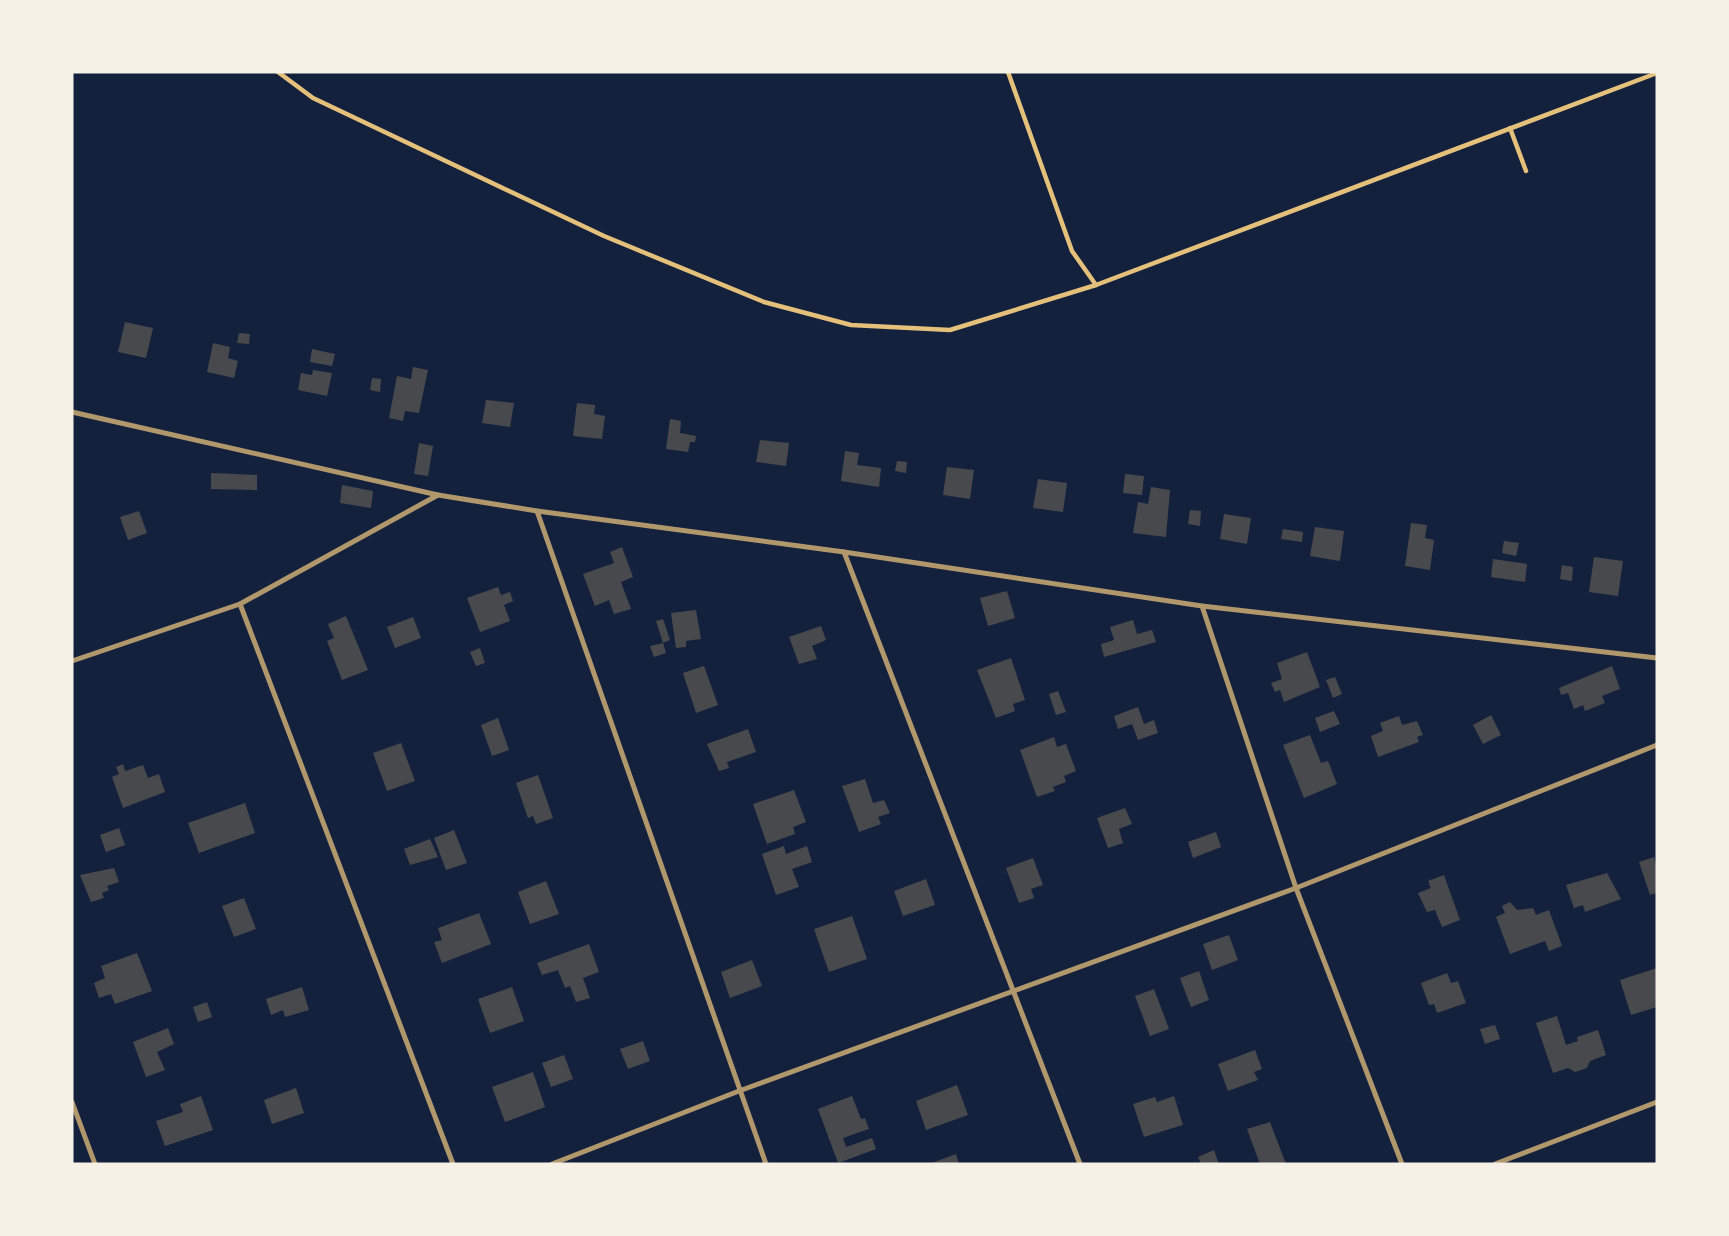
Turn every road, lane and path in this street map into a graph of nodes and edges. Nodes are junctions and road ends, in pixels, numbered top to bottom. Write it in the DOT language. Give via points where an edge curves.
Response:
graph roads {
  1 [pos="278,72"];
  2 [pos="1008,72"];
  3 [pos="1657,73"];
  4 [pos="1510,128"];
  5 [pos="1526,171"];
  6 [pos="1096,285"];
  7 [pos="72,412"];
  8 [pos="438,495"];
  9 [pos="537,511"];
  10 [pos="844,552"];
  11 [pos="240,604"];
  12 [pos="1202,606"];
  13 [pos="1657,658"];
  14 [pos="72,661"];
  15 [pos="1657,745"];
  16 [pos="1296,888"];
  17 [pos="1015,990"];
  18 [pos="739,1091"];
  19 [pos="72,1102"];
  20 [pos="1657,1102"];
  21 [pos="95,1164"];
  22 [pos="453,1164"];
  23 [pos="552,1164"];
  24 [pos="766,1164"];
  25 [pos="1080,1164"];
  26 [pos="1402,1164"];
  27 [pos="1495,1164"];
  1 -- 6 [label="path" via="313,98 579,224 764,303 851,325 950,330"];
  2 -- 6 [label="path" via="1072,251"];
  3 -- 4 [label="path"];
  4 -- 5 [label="path"];
  4 -- 6 [label="path"];
  7 -- 8 [label="lane"];
  8 -- 9 [label="lane"];
  8 -- 11 [label="lane"];
  9 -- 10 [label="lane"];
  9 -- 18 [label="lane"];
  10 -- 12 [label="lane"];
  10 -- 17 [label="lane"];
  11 -- 14 [label="lane"];
  11 -- 22 [label="lane"];
  12 -- 13 [label="lane"];
  12 -- 16 [label="lane"];
  15 -- 16 [label="lane"];
  16 -- 17 [label="lane"];
  16 -- 26 [label="lane"];
  17 -- 18 [label="lane"];
  17 -- 25 [label="lane"];
  18 -- 23 [label="lane"];
  18 -- 24 [label="lane"];
  19 -- 21 [label="lane"];
  20 -- 27 [label="lane"];
}
